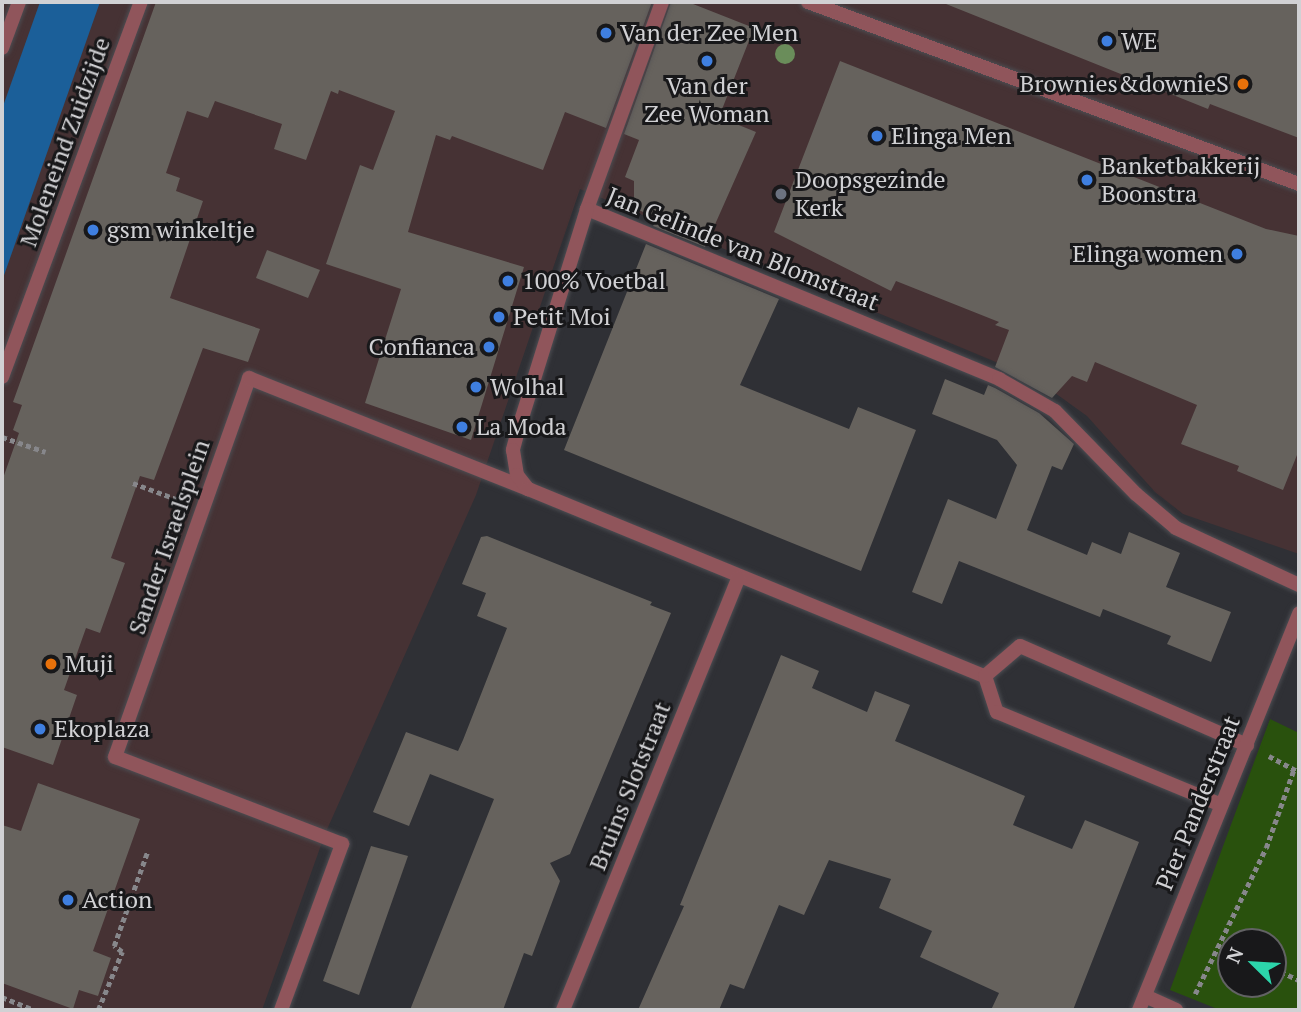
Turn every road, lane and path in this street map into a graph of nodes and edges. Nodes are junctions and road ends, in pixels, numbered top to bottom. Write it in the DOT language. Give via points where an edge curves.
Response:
graph roads {
  1 [pos="19,2"];
  2 [pos="141,2"];
  3 [pos="662,2"];
  4 [pos="808,2"];
  5 [pos="2,48"];
  6 [pos="1299,184"];
  7 [pos="587,209"];
  8 [pos="2,377"];
  9 [pos="2,438"];
  10 [pos="46,452"];
  11 [pos="133,483"];
  12 [pos="528,489"];
  13 [pos="203,509"];
  14 [pos="738,578"];
  15 [pos="1299,585"];
  16 [pos="1299,613"];
  17 [pos="985,676"];
  18 [pos="1247,745"];
  19 [pos="1294,769"];
  20 [pos="1222,806"];
  21 [pos="147,853"];
  22 [pos="1229,928"];
  23 [pos="1217,955"];
  24 [pos="2,997"];
  25 [pos="1192,999"];
  26 [pos="1142,1003"];
  27 [pos="34,1010"];
  28 [pos="98,1010"];
  29 [pos="281,1010"];
  30 [pos="563,1010"];
  31 [pos="1176,1010"];
  1 -- 5 [label="street"];
  2 -- 8 [label="street, Moleneind Zuidzijde"];
  3 -- 7 [label="street"];
  4 -- 6 [label="street"];
  7 -- 12 [label="street, Jan Gelinde van Blomstraat" via="513,450 517,475"];
  7 -- 15 [label="street, Jan Gelinde van Blomstraat" via="999,379 1055,411 1176,528"];
  9 -- 10 [label="path"];
  11 -- 13 [label="path"];
  12 -- 13 [label="street, Sander Israelsplein" via="249,378"];
  12 -- 14 [label="street"];
  13 -- 29 [label="street, Sander Israelsplein" via="116,758 342,844"];
  14 -- 17 [label="street"];
  14 -- 30 [label="street, Bruins Slotstraat"];
  16 -- 18 [label="street, Pier Panderstraat"];
  17 -- 18 [label="street" via="1020,646"];
  17 -- 20 [label="street" via="997,712"];
  18 -- 20 [label="street, Pier Panderstraat"];
  19 -- 22 [label="path"];
  20 -- 26 [label="street, Pier Panderstraat"];
  21 -- 28 [label="path" via="114,946 122,952"];
  23 -- 25 [label="path"];
  24 -- 27 [label="path"];
  26 -- 31 [label="street"];
}
